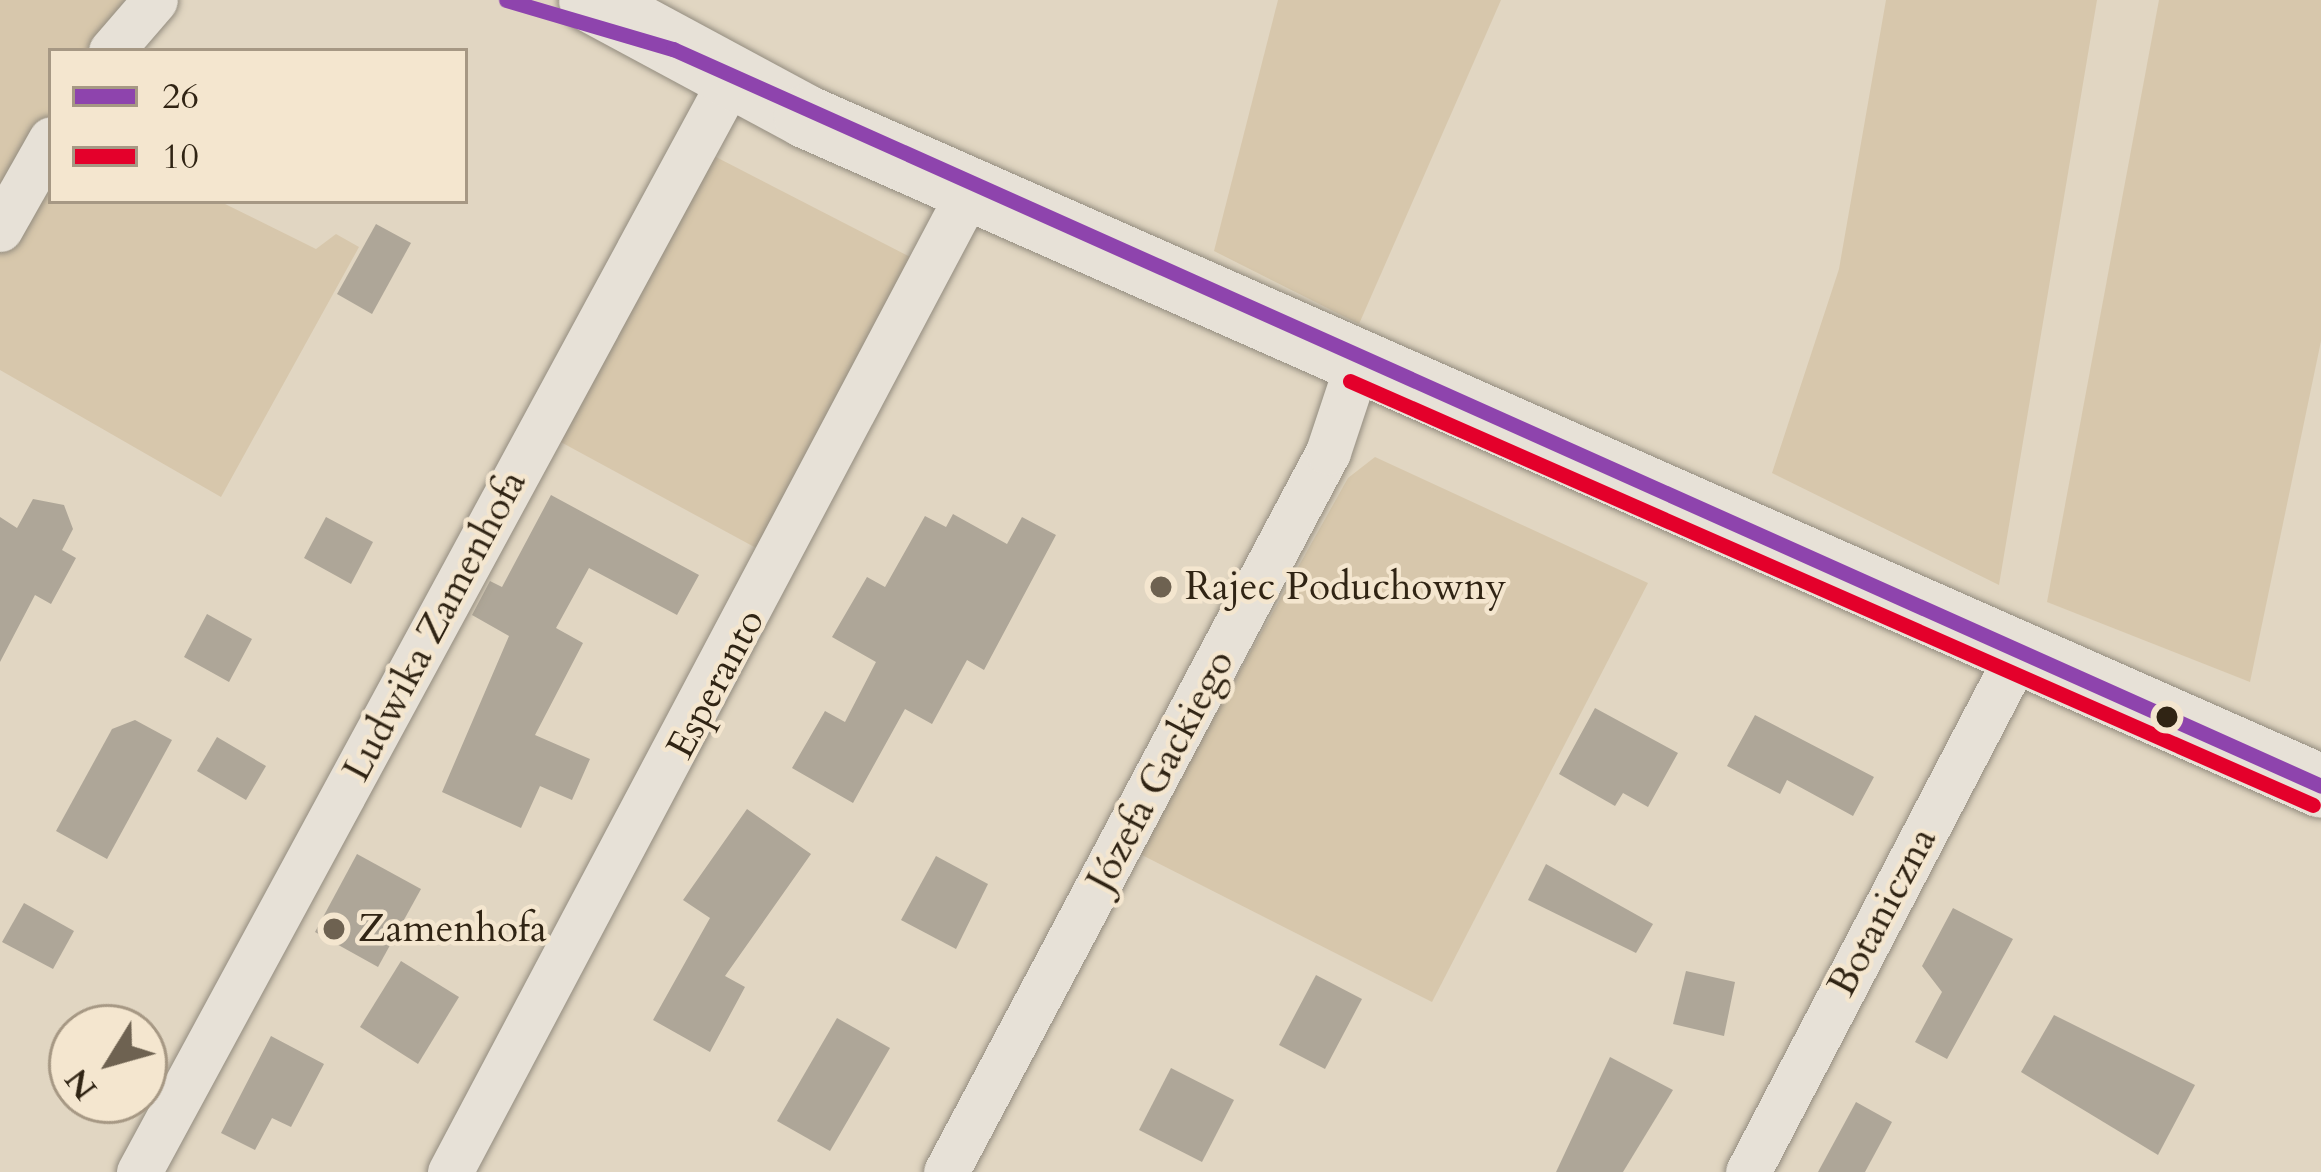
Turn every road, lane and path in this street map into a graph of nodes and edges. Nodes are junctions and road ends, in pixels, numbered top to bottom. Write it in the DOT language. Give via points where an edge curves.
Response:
graph roads {
  1 [pos="155,0"];
  2 [pos="590,0"];
  3 [pos="114,48"];
  4 [pos="730,81"];
  5 [pos="48,144"];
  6 [pos="970,190"];
  7 [pos="0,229"];
  8 [pos="1358,362"];
  9 [pos="2019,652"];
  10 [pos="2321,786"];
  11 [pos="139,1172"];
  12 [pos="450,1172"];
  13 [pos="946,1172"];
  14 [pos="1748,1172"];
  1 -- 3 [label="street"];
  2 -- 4 [label="main road"];
  4 -- 6 [label="main road"];
  4 -- 11 [label="street, Ludwika Zamenhofa"];
  5 -- 7 [label="street"];
  6 -- 8 [label="main road"];
  6 -- 12 [label="street, Esperanto"];
  8 -- 9 [label="main road"];
  8 -- 13 [label="street, Józefa Gackiego" via="1328,452"];
  9 -- 10 [label="main road"];
  9 -- 14 [label="street, Botaniczna"];
}
